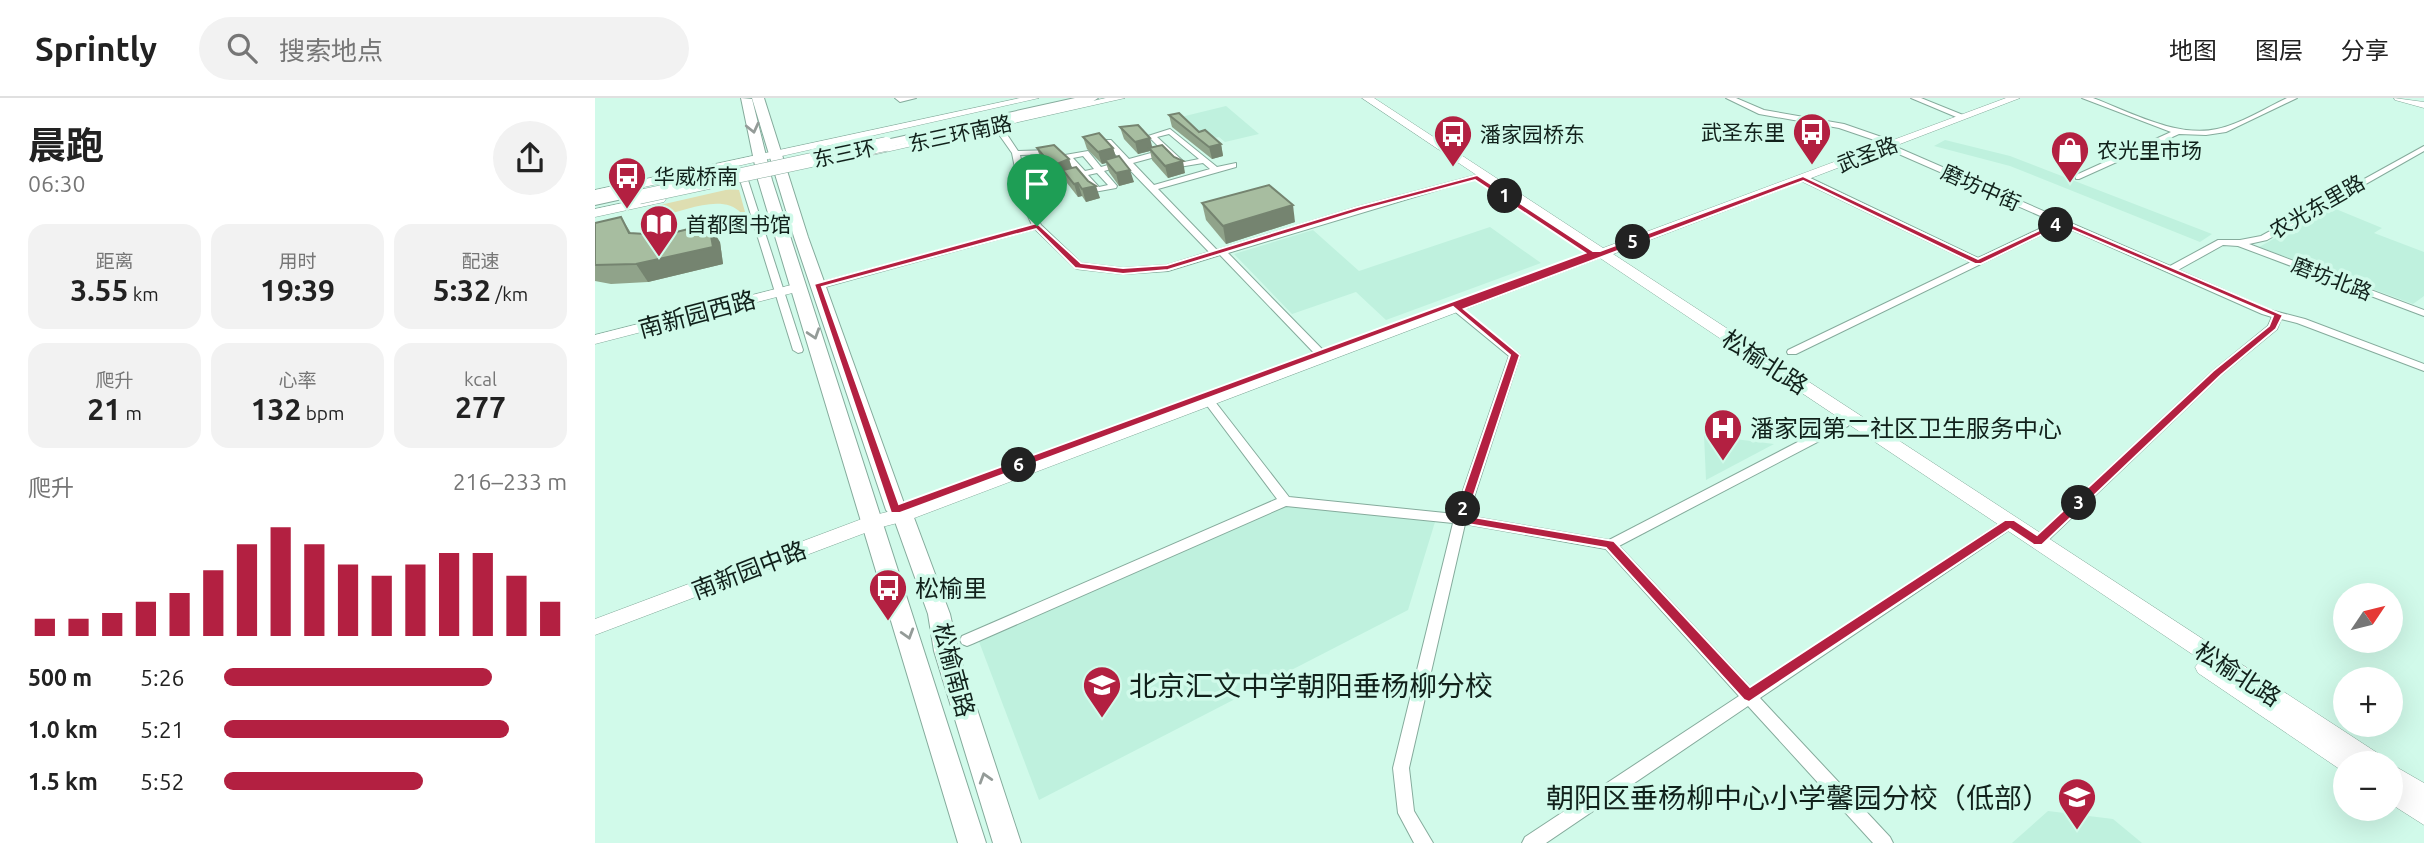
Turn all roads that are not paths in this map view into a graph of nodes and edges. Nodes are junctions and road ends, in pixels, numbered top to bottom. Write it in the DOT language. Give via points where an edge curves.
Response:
graph roads {
  1 [pos="746,98"];
  2 [pos="899,98"];
  3 [pos="912,98"];
  4 [pos="1034,98"];
  5 [pos="1092,98"];
  6 [pos="1120,98"];
  7 [pos="1357,98"];
  8 [pos="1367,98"];
  9 [pos="1730,98"];
  10 [pos="1915,98"];
  11 [pos="2015,98"];
  12 [pos="2086,98"];
  13 [pos="2293,98"];
  14 [pos="2399,98"];
  15 [pos="2415,98"];
  16 [pos="1059,100"];
  17 [pos="759,101"];
  18 [pos="2424,103"];
  19 [pos="975,111"];
  20 [pos="1964,117"];
  21 [pos="997,125"];
  22 [pos="971,131"];
  23 [pos="2178,132"];
  24 [pos="1108,142"];
  25 [pos="1197,143"];
  26 [pos="830,144"];
  27 [pos="1188,145"];
  28 [pos="1891,145"];
  29 [pos="2424,148"];
  30 [pos="1167,150"];
  31 [pos="1016,153"];
  32 [pos="1068,158"];
  33 [pos="836,159"];
  34 [pos="1205,160"];
  35 [pos="1126,161"];
  36 [pos="770,165"];
  37 [pos="1233,165"];
  38 [pos="1099,169"];
  39 [pos="1216,170"];
  40 [pos="1083,174"];
  41 [pos="1477,177"];
  42 [pos="2079,177"];
  43 [pos="1803,178"];
  44 [pos="744,180"];
  45 [pos="1062,180"];
  46 [pos="1151,188"];
  47 [pos="595,194"];
  48 [pos="639,194"];
  49 [pos="595,201"];
  50 [pos="595,207"];
  51 [pos="595,213"];
  52 [pos="2061,222"];
  53 [pos="1037,226"];
  54 [pos="2240,243"];
  55 [pos="1218,252"];
  56 [pos="1596,254"];
  57 [pos="1978,262"];
  58 [pos="2170,270"];
  59 [pos="817,286"];
  60 [pos="799,287"];
  61 [pos="779,292"];
  62 [pos="1457,308"];
  63 [pos="2424,313"];
  64 [pos="2278,315"];
  65 [pos="595,341"];
  66 [pos="798,350"];
  67 [pos="1792,352"];
  68 [pos="1320,353"];
  69 [pos="2424,368"];
  70 [pos="1209,401"];
  71 [pos="1844,423"];
  72 [pos="1285,501"];
  73 [pos="899,512"];
  74 [pos="1460,519"];
  75 [pos="874,522"];
  76 [pos="2005,526"];
  77 [pos="2038,542"];
  78 [pos="1610,545"];
  79 [pos="595,627"];
  80 [pos="967,640"];
  81 [pos="1749,696"];
  82 [pos="2356,751"];
  83 [pos="2333,752"];
  84 [pos="2403,782"];
  85 [pos="2424,796"];
  86 [pos="2403,799"];
  87 [pos="2424,814"];
  88 [pos="972,843"];
  89 [pos="1007,843"];
  90 [pos="1424,843"];
  91 [pos="1531,843"];
  92 [pos="1884,843"];
  1 -- 36 [label="main road, one-way"];
  2 -- 3 [label="street"];
  4 -- 19 [label="street, 东三环南路"];
  5 -- 16 [label="highway, 东三环"];
  6 -- 21 [label="street, 东三环南路"];
  7 -- 41 [label="street, 松榆北路"];
  8 -- 56 [label="street, 松榆北路"];
  9 -- 28 [label="street, 磨坊中街" via="1762,112 1841,126"];
  10 -- 20 [label="street"];
  11 -- 20 [label="street, 武圣路"];
  12 -- 23 [label="street"];
  13 -- 23 [label="street" via="2223,130"];
  14 -- 18 [label="street"];
  15 -- 18 [label="street"];
  16 -- 19 [label="highway"];
  16 -- 22 [label="highway"];
  16 -- 48 [label="highway, 东三环, bridge"];
  17 -- 36 [label="main road, 松榆南路"];
  19 -- 26 [label="street, 东三环南路"];
  20 -- 28 [label="street, 武圣路"];
  21 -- 22 [label="street, 东三环南路"];
  21 -- 31 [label="street"];
  22 -- 33 [label="street, 东三环南路"];
  23 -- 42 [label="street"];
  24 -- 35 [label="street"];
  25 -- 27 [label="street"];
  26 -- 33 [label="street"];
  26 -- 36 [label="street, 东三环南路"];
  27 -- 30 [label="street"];
  27 -- 30 [label="street" via="1170,131 1152,136"];
  27 -- 34 [label="street"];
  28 -- 43 [label="street, 武圣路"];
  28 -- 52 [label="street, 磨坊中街"];
  29 -- 54 [label="street, 农光东里路" via="2263,237"];
  30 -- 34 [label="street" via="1182,165"];
  30 -- 35 [label="street"];
  31 -- 32 [label="street" via="1061,152"];
  31 -- 53 [label="street" via="1026,203"];
  32 -- 38 [label="street" via="1085,153"];
  32 -- 40 [label="street"];
  33 -- 36 [label="street, 东三环南路"];
  34 -- 39 [label="street"];
  35 -- 38 [label="street"];
  35 -- 46 [label="street"];
  36 -- 44 [label="street, 东三环南路"];
  36 -- 47 [label="street, 东三环南路"];
  36 -- 59 [label="main road, 松榆南路"];
  36 -- 60 [label="main road, 松榆南路"];
  37 -- 39 [label="street"];
  38 -- 40 [label="street"];
  38 -- 40 [label="street" via="1114,186 1097,190"];
  39 -- 46 [label="street"];
  40 -- 45 [label="street"];
  41 -- 55 [label="street"];
  41 -- 56 [label="street, 松榆北路"];
  43 -- 56 [label="street, 武圣路"];
  43 -- 57 [label="street"];
  44 -- 51 [label="street, 东三环南路"];
  44 -- 61 [label="street"];
  46 -- 55 [label="street"];
  48 -- 49 [label="highway, 东三环"];
  48 -- 50 [label="highway, 东三环"];
  52 -- 57 [label="street"];
  52 -- 58 [label="street, 磨坊中街"];
  53 -- 55 [label="street" via="1078,266 1123,271 1168,268"];
  53 -- 59 [label="street"];
  54 -- 58 [label="street, 农光东里路" via="2221,242"];
  54 -- 63 [label="street, 磨坊北路"];
  55 -- 68 [label="street"];
  56 -- 62 [label="street, 武圣路"];
  56 -- 68 [label="street, 武圣路"];
  56 -- 71 [label="street, 松榆北路"];
  56 -- 76 [label="street, 松榆北路"];
  57 -- 67 [label="street"];
  58 -- 64 [label="street, 磨坊中街"];
  59 -- 73 [label="main road, 松榆南路"];
  60 -- 61 [label="street, 南新园西路"];
  60 -- 75 [label="main road, 松榆南路, one-way"];
  61 -- 65 [label="street, 南新园西路"];
  61 -- 66 [label="street"];
  62 -- 70 [label="street, 武圣路"];
  62 -- 74 [label="street" via="1515,355"];
  64 -- 69 [label="street, 磨坊中街"];
  64 -- 77 [label="street" via="2273,327 2217,373"];
  68 -- 73 [label="street, 武圣路"];
  70 -- 72 [label="street"];
  70 -- 73 [label="street, 武圣路"];
  71 -- 76 [label="street, 松榆北路"];
  71 -- 78 [label="street"];
  72 -- 74 [label="street"];
  72 -- 80 [label="street"];
  73 -- 75 [label="street, 南新园中路"];
  89 -- 73 [label="main road, 松榆南路, one-way" via="946,650 939,614"];
  74 -- 78 [label="street"];
  74 -- 90 [label="street" via="1401,768 1406,813"];
  75 -- 79 [label="street, 南新园中路"];
  75 -- 88 [label="main road, 松榆南路, one-way"];
  76 -- 77 [label="street, 松榆北路"];
  76 -- 81 [label="street"];
  76 -- 83 [label="street, 松榆北路"];
  77 -- 82 [label="street, 松榆北路"];
  78 -- 81 [label="street"];
  81 -- 91 [label="street"];
  81 -- 92 [label="street"];
  84 -- 85 [label="street"];
  86 -- 87 [label="street"];
}
